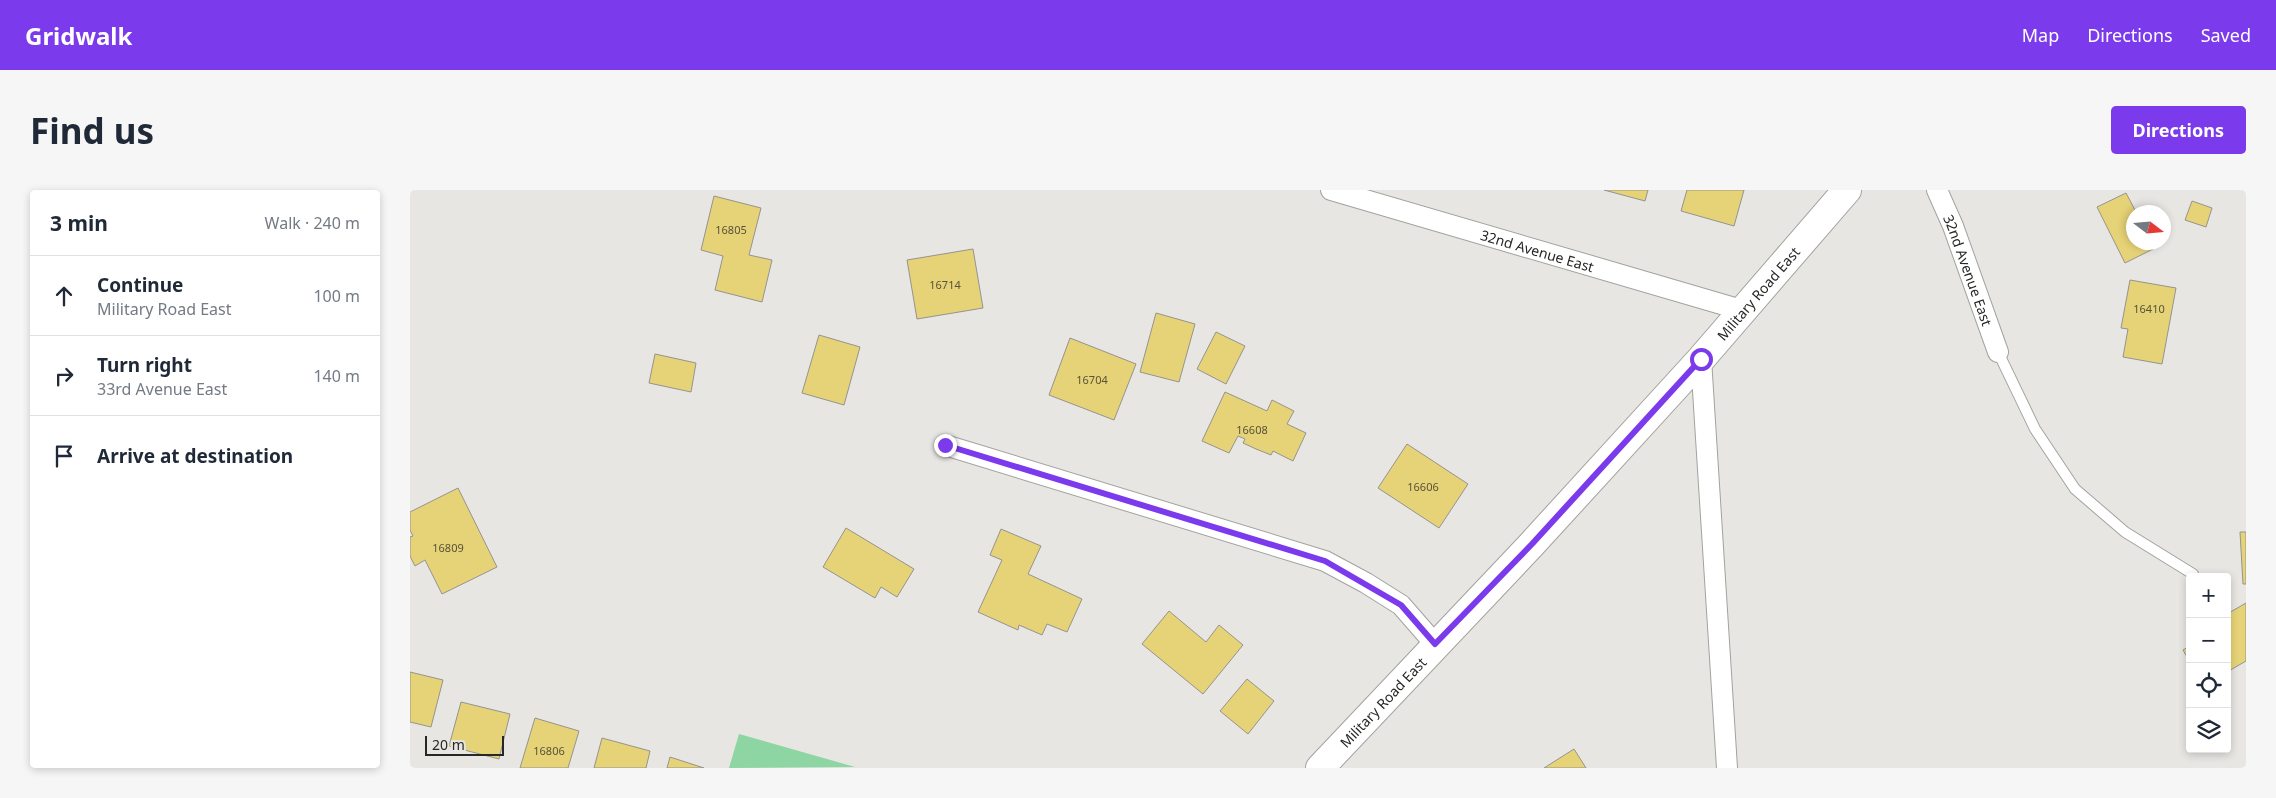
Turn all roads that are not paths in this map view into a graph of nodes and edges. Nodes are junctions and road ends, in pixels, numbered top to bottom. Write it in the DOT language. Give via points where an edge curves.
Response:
graph roads {
  1 [pos="1331,190"];
  2 [pos="1847,190"];
  3 [pos="1937,190"];
  4 [pos="1745,311"];
  5 [pos="1998,352"];
  6 [pos="1701,359"];
  7 [pos="945,445"];
  8 [pos="2191,573"];
  9 [pos="1435,644"];
  10 [pos="1320,768"];
  11 [pos="1727,768"];
  1 -- 4 [label="street, 32nd Avenue East"];
  2 -- 4 [label="street, Military Road East"];
  3 -- 5 [label="street, 32nd Avenue East"];
  4 -- 6 [label="street, Military Road East"];
  5 -- 8 [label="lane" via="2035,429 2075,489 2125,532"];
  6 -- 9 [label="street, Military Road East" via="1532,544"];
  6 -- 11 [label="street"];
  7 -- 9 [label="street" via="1325,561 1401,605"];
  9 -- 10 [label="street, Military Road East"];
}
